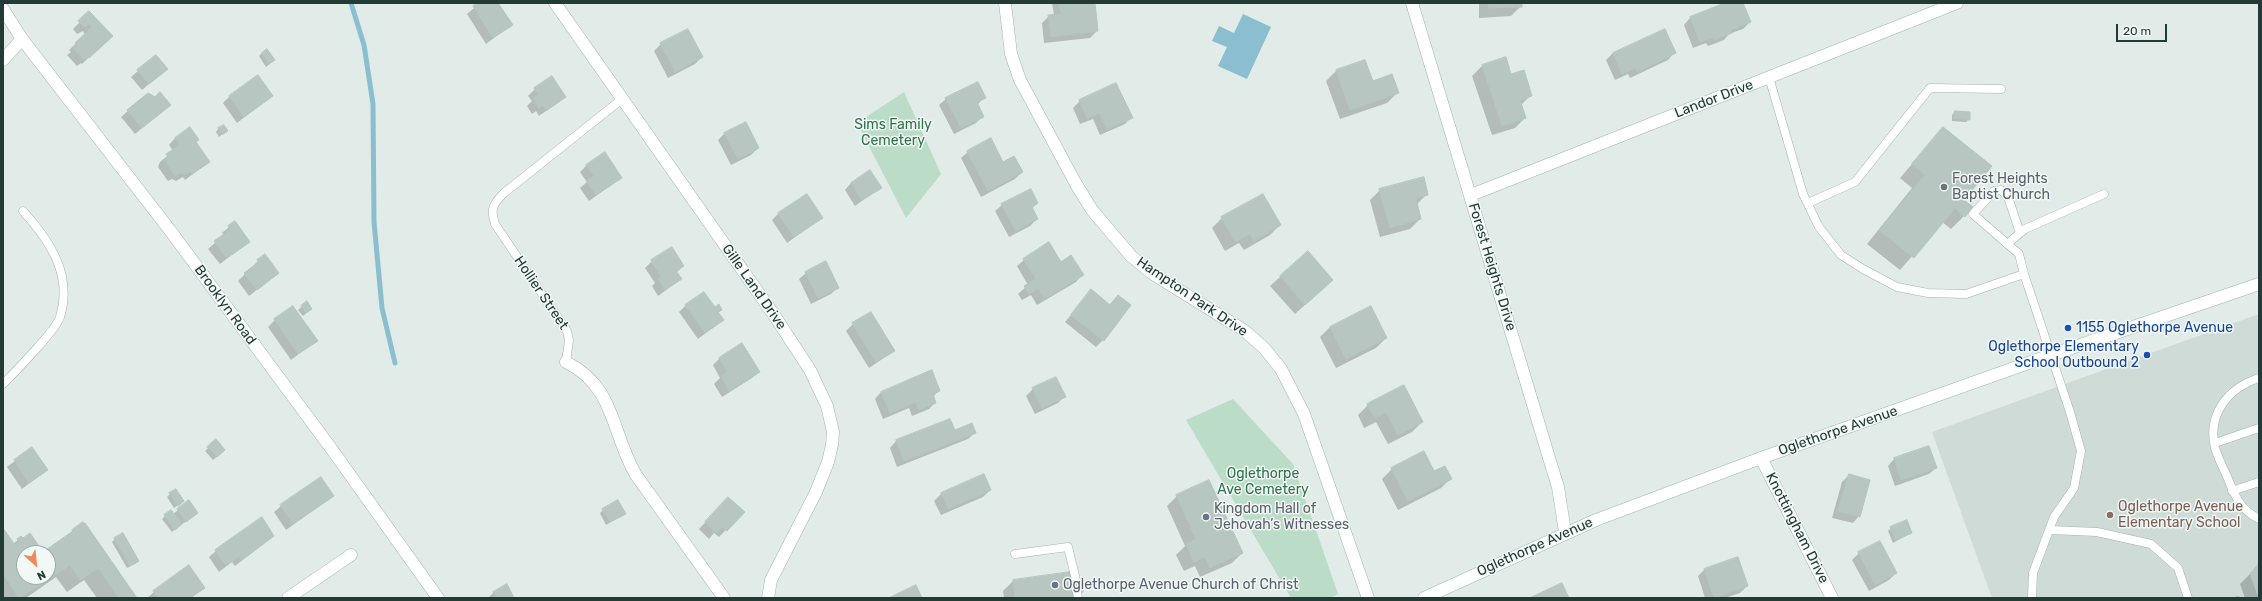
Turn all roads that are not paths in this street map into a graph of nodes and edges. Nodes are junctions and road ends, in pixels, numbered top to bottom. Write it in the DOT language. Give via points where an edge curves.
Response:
graph roads {
  1 [pos="556,3"];
  2 [pos="1005,3"];
  3 [pos="1412,3"];
  4 [pos="1957,3"];
  5 [pos="3,8"];
  6 [pos="22,39"];
  7 [pos="3,60"];
  8 [pos="1769,77"];
  9 [pos="2001,89"];
  10 [pos="622,99"];
  11 [pos="2104,194"];
  12 [pos="1471,195"];
  13 [pos="1808,203"];
  14 [pos="23,211"];
  15 [pos="2020,233"];
  16 [pos="2007,244"];
  17 [pos="2024,274"];
  18 [pos="2259,284"];
  19 [pos="2051,355"];
  20 [pos="566,362"];
  21 [pos="2259,378"];
  22 [pos="3,384"];
  23 [pos="2259,428"];
  24 [pos="2215,443"];
  25 [pos="1761,458"];
  26 [pos="2259,482"];
  27 [pos="2232,491"];
  28 [pos="2259,519"];
  29 [pos="2050,530"];
  30 [pos="1566,532"];
  31 [pos="1015,554"];
  32 [pos="351,555"];
  33 [pos="1076,580"];
  34 [pos="288,598"];
  35 [pos="438,598"];
  36 [pos="724,598"];
  37 [pos="768,598"];
  38 [pos="1368,598"];
  39 [pos="1424,598"];
  40 [pos="1832,598"];
  41 [pos="2032,598"];
  42 [pos="2188,598"];
  1 -- 10 [label="street, Gille Land Drive"];
  2 -- 38 [label="street, Hampton Park Drive" via="1011,54 1020,80 1092,210 1131,256 1153,274 1245,331 1265,349 1285,376 1304,414"];
  3 -- 12 [label="street, Forest Heights Drive"];
  4 -- 8 [label="street, Landor Drive"];
  5 -- 6 [label="street, Brooklyn Road"];
  6 -- 7 [label="street"];
  6 -- 35 [label="street, Brooklyn Road" via="176,239"];
  8 -- 12 [label="street, Landor Drive"];
  8 -- 13 [label="lane"];
  9 -- 13 [label="lane" via="1930,88 1855,182"];
  10 -- 20 [label="lane, Hollier Street" via="493,204 491,213 495,224 569,335"];
  10 -- 37 [label="street, Gille Land Drive" via="778,321 810,370 831,418 832,445 828,462 814,498 770,580"];
  11 -- 15 [label="lane"];
  12 -- 30 [label="street, Forest Heights Drive" via="1556,480"];
  13 -- 17 [label="lane" via="1819,227 1841,255 1897,287 1928,293 1966,294"];
  14 -- 22 [label="lane" via="44,234 56,254 64,284 60,318"];
  15 -- 16 [label="lane"];
  15 -- 16 [label="lane" via="2008,197 2001,190 1994,191 1972,214"];
  16 -- 17 [label="lane" via="2020,254"];
  17 -- 19 [label="lane"];
  18 -- 19 [label="street, Oglethorpe Avenue"];
  19 -- 25 [label="street, Oglethorpe Avenue"];
  19 -- 29 [label="lane" via="2081,451 2074,488 2054,517"];
  20 -- 36 [label="street, Hollier Street" via="580,369 592,381 614,418 623,450 636,475"];
  21 -- 24 [label="lane" via="2234,390 2218,410 2213,429"];
  23 -- 24 [label="lane"];
  24 -- 27 [label="lane"];
  25 -- 30 [label="street, Oglethorpe Avenue"];
  25 -- 40 [label="street, Knottingham Drive"];
  26 -- 27 [label="lane"];
  27 -- 28 [label="lane" via="2247,513"];
  29 -- 41 [label="lane" via="2033,573"];
  29 -- 42 [label="lane" via="2097,532 2151,544 2178,568"];
  30 -- 39 [label="street, Oglethorpe Avenue"];
  31 -- 33 [label="lane" via="1068,548"];
  32 -- 34 [label="street"];
}
